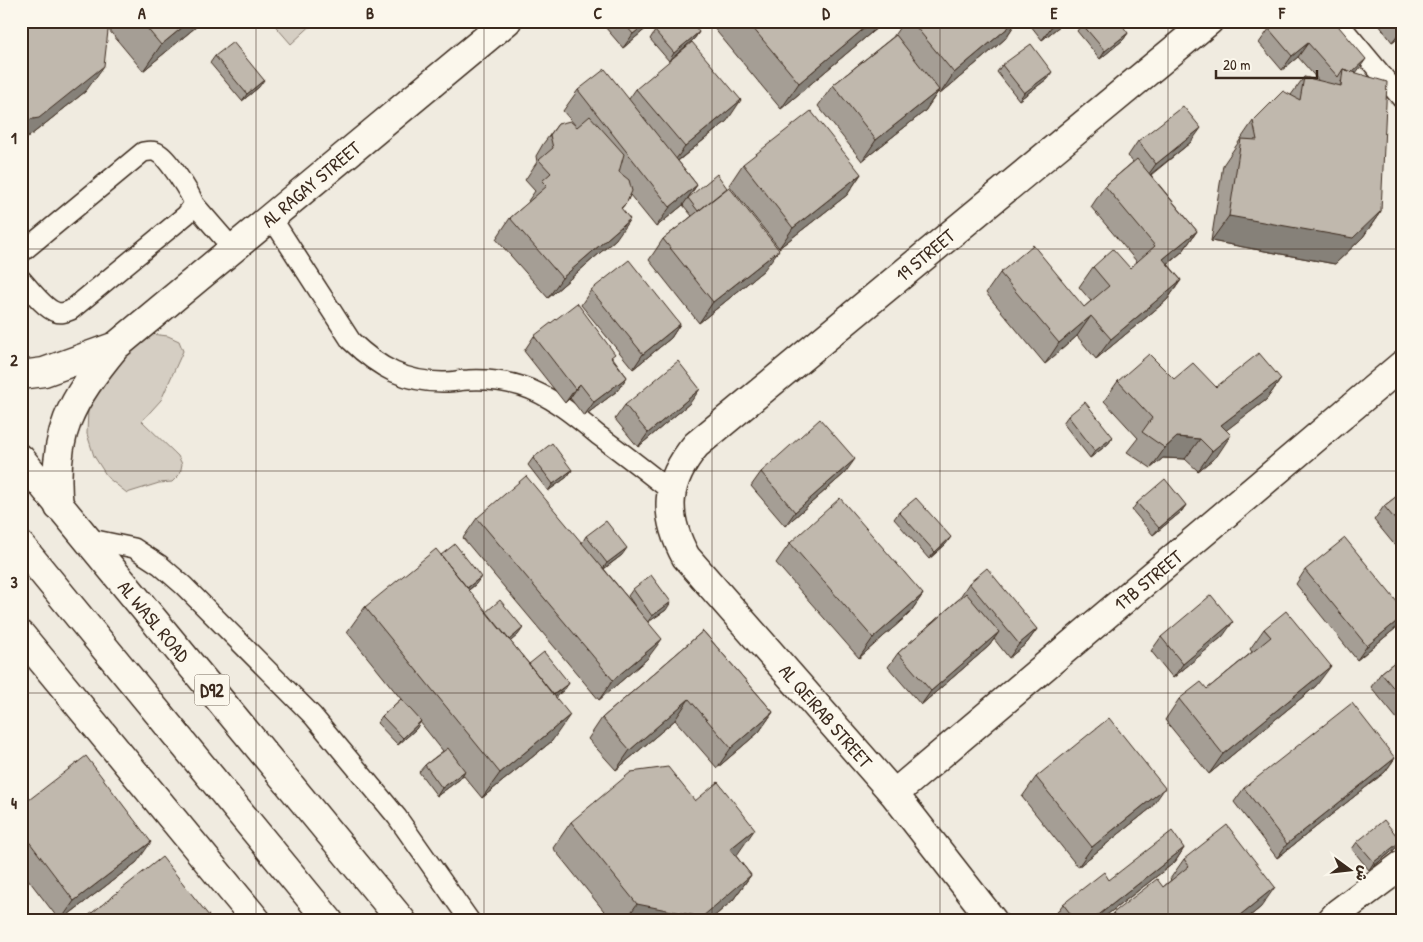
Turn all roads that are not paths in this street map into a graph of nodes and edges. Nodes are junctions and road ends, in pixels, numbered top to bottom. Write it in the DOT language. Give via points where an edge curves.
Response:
graph roads {
  1 [pos="507,21"];
  2 [pos="1209,21"];
  3 [pos="1337,21"];
  4 [pos="1402,99"];
  5 [pos="194,204"];
  6 [pos="271,217"];
  7 [pos="233,249"];
  8 [pos="21,253"];
  9 [pos="21,279"];
  10 [pos="116,346"];
  11 [pos="1402,365"];
  12 [pos="21,375"];
  13 [pos="21,459"];
  14 [pos="670,499"];
  15 [pos="60,507"];
  16 [pos="86,538"];
  17 [pos="21,546"];
  18 [pos="21,635"];
  19 [pos="894,794"];
  20 [pos="1402,865"];
  21 [pos="257,921"];
  22 [pos="329,921"];
  23 [pos="402,921"];
  24 [pos="470,921"];
  25 [pos="993,921"];
  26 [pos="1331,921"];
  1 -- 6 [label="street, AL RAGAY STREET"];
  2 -- 14 [label="street, 19 STREET" via="696,445 680,466"];
  3 -- 4 [label="lane"];
  5 -- 7 [label="lane"];
  5 -- 8 [label="lane" via="190,193 163,156 153,150 143,152"];
  5 -- 9 [label="lane" via="186,215 71,310 63,313 48,308"];
  6 -- 7 [label="street, AL RAGAY STREET"];
  6 -- 14 [label="lane" via="351,341 367,356 404,377 425,382 496,380 522,386 570,413"];
  7 -- 10 [label="street, AL RAGAY STREET"];
  10 -- 12 [label="street, AL RAGAY STREET" via="44,372"];
  10 -- 15 [label="street, AL RAGAY STREET" via="82,390 68,417 57,462"];
  11 -- 19 [label="street, 17B STREET"];
  13 -- 15 [label="street, AL WASL ROAD / D92"];
  14 -- 19 [label="street, AL QEIRAB STREET" via="672,525 686,557"];
  15 -- 16 [label="street, AL WASL ROAD / D92"];
  16 -- 23 [label="street, AL WASL ROAD / D92"];
  16 -- 24 [label="lane" via="134,548 184,586 314,716 397,817"];
  17 -- 22 [label="street"];
  18 -- 21 [label="street"];
  19 -- 25 [label="street, AL QEIRAB STREET"];
  20 -- 26 [label="street"];
}
